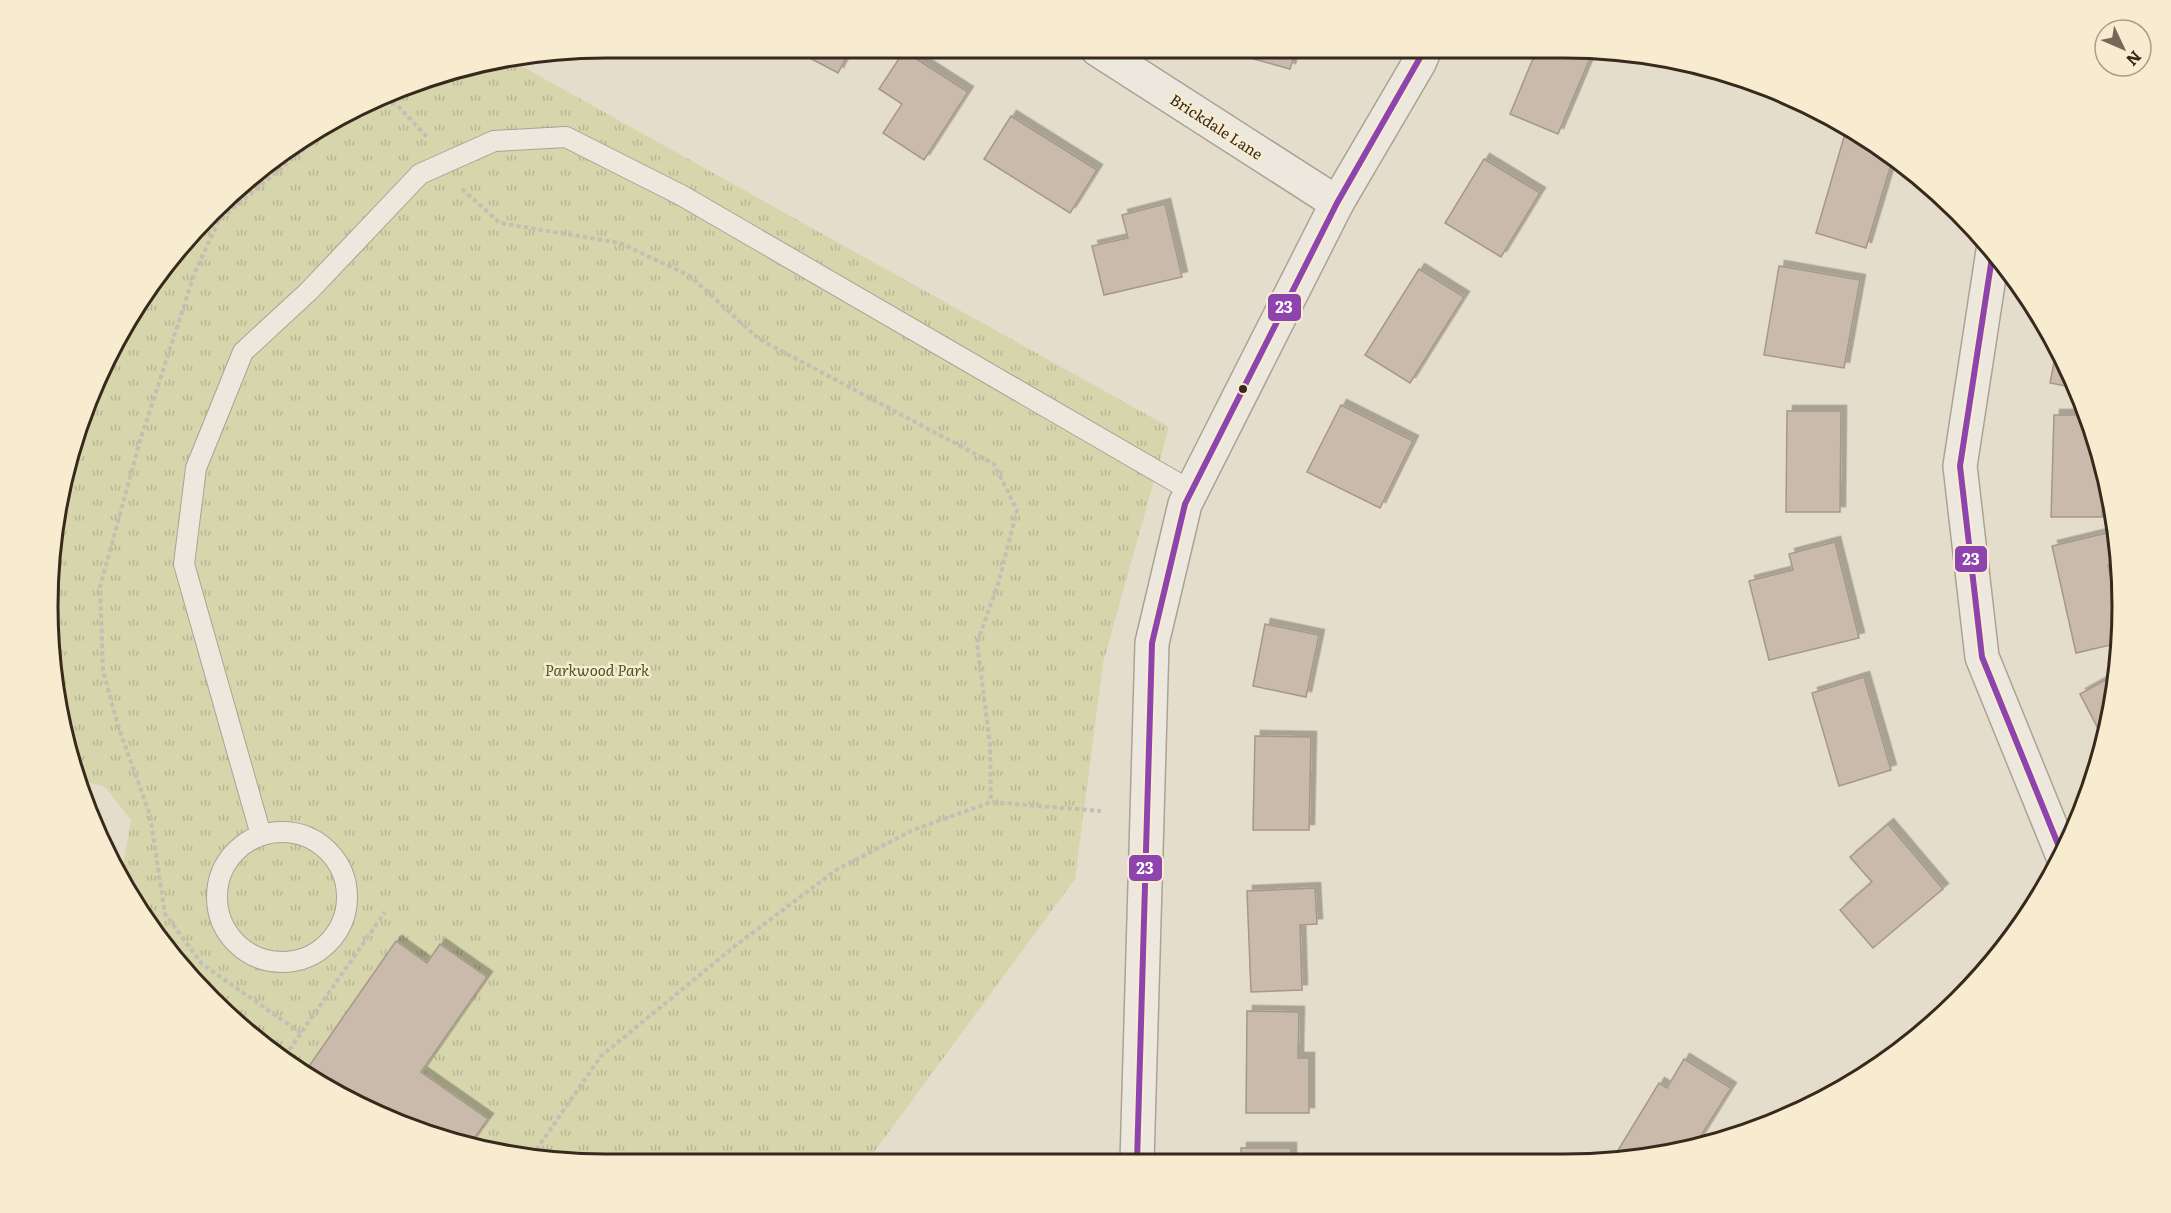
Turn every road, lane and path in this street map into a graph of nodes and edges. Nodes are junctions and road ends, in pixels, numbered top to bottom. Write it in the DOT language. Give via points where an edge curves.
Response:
graph roads {
  1 [pos="1111,58"];
  2 [pos="1421,58"];
  3 [pos="390,103"];
  4 [pos="427,137"];
  5 [pos="458,185"];
  6 [pos="1337,203"];
  7 [pos="1991,263"];
  8 [pos="1193,492"];
  9 [pos="991,802"];
  10 [pos="1101,811"];
  11 [pos="261,835"];
  12 [pos="2058,844"];
  13 [pos="385,912"];
  14 [pos="288,1052"];
  15 [pos="536,1150"];
  16 [pos="1137,1154"];
  1 -- 6 [label="street, Brickdale Lane"];
  2 -- 6 [label="street"];
  3 -- 4 [label="path"];
  5 -- 9 [label="path" via="500,223 620,243 690,276 759,339 994,464 1017,510 999,582 977,643 990,744"];
  6 -- 8 [label="street"];
  7 -- 12 [label="street" via="1960,466 1982,657"];
  8 -- 11 [label="lane" via="681,195 566,137 494,141 420,174 309,291 243,352 196,468 184,564"];
  8 -- 16 [label="street" via="1185,504 1152,643"];
  9 -- 10 [label="path"];
  9 -- 15 [label="path" via="913,830 836,870 735,946 601,1056"];
  11 -- 11 [label="lane" via="242,845 227,862 218,883 217,905 223,926 236,944 254,956 276,962 298,960 317,952 333,938 344,920 348,899 345,878 336,859 322,844 303,834 282,831"];
  13 -- 14 [label="path"];
}
